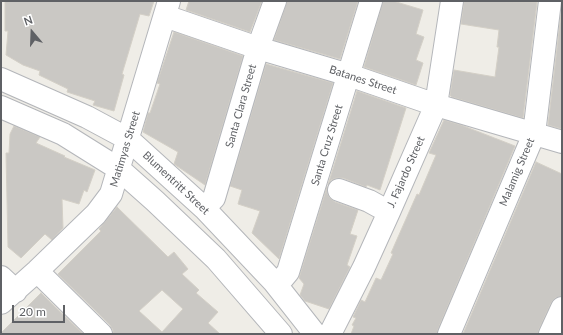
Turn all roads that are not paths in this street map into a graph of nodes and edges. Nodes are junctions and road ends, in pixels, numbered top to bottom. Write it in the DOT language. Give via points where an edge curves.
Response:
graph roads {
  1 [pos="275,1"];
  2 [pos="372,1"];
  3 [pos="452,1"];
  4 [pos="550,1"];
  5 [pos="167,8"];
  6 [pos="258,48"];
  7 [pos="349,75"];
  8 [pos="1,79"];
  9 [pos="436,105"];
  10 [pos="1,107"];
  11 [pos="534,134"];
  12 [pos="128,139"];
  13 [pos="562,142"];
  14 [pos="119,169"];
  15 [pos="339,190"];
  16 [pos="204,208"];
  17 [pos="389,212"];
  18 [pos="37,271"];
  19 [pos="274,282"];
  20 [pos="6,290"];
  21 [pos="562,308"];
  22 [pos="101,334"];
  23 [pos="281,334"];
  24 [pos="315,334"];
  25 [pos="330,334"];
  26 [pos="450,334"];
  27 [pos="550,334"];
  1 -- 6 [label="street, Santa Clara Street"];
  2 -- 7 [label="street, Santa Cruz Street"];
  3 -- 9 [label="street, J. Fajardo Street"];
  4 -- 11 [label="street, Malamig Street"];
  5 -- 6 [label="street, Batanes Street"];
  5 -- 12 [label="street, Matimyas Street"];
  6 -- 7 [label="street, Batanes Street"];
  6 -- 16 [label="street, Santa Clara Street" via="214,198"];
  7 -- 9 [label="street, Batanes Street"];
  7 -- 19 [label="street, Santa Cruz Street" via="288,272"];
  8 -- 12 [label="street, Blumentritt Street" via="87,117"];
  9 -- 11 [label="street, Batanes Street"];
  9 -- 17 [label="street, J. Fajardo Street"];
  10 -- 14 [label="street" via="63,134"];
  11 -- 13 [label="street, Batanes Street"];
  11 -- 26 [label="street, Malamig Street"];
  12 -- 14 [label="street, Matimyas Street"];
  12 -- 16 [label="street, Blumentritt Street"];
  14 -- 18 [label="street, Matimyas Street" via="111,194 96,214"];
  14 -- 23 [label="street" via="216,259"];
  15 -- 17 [label="street" via="369,201"];
  16 -- 19 [label="street, Blumentritt Street"];
  17 -- 25 [label="street, J. Fajardo Street"];
  18 -- 20 [label="street, Matimyas Street"];
  18 -- 22 [label="street"];
  19 -- 24 [label="street, Blumentritt Street"];
  21 -- 27 [label="street"];
}
